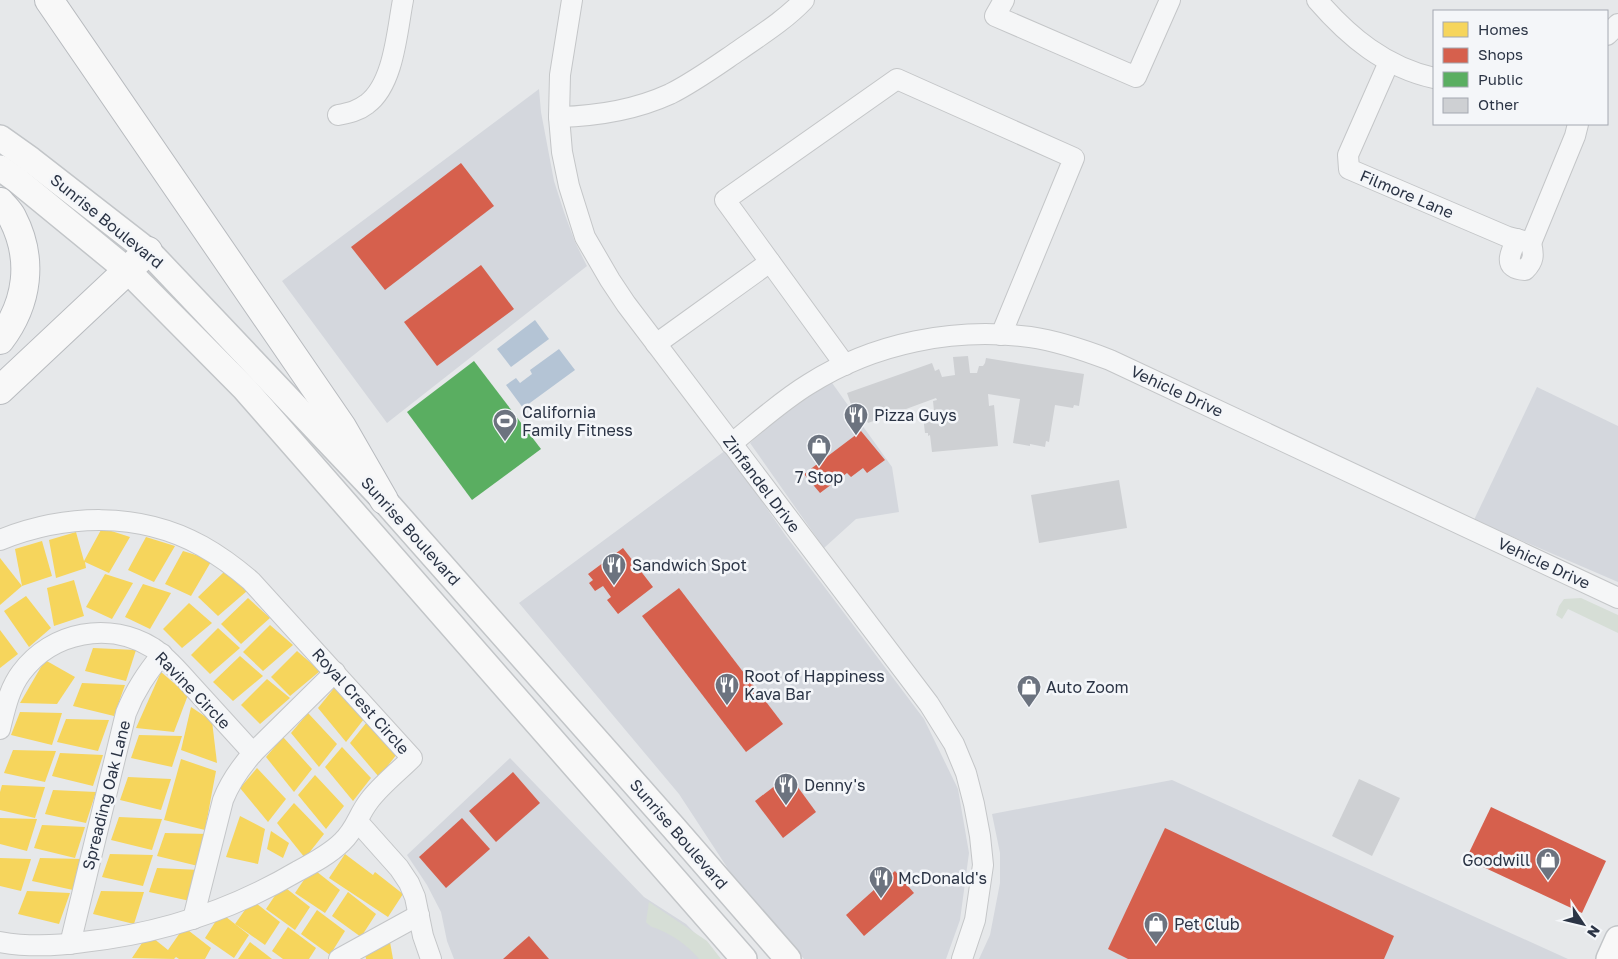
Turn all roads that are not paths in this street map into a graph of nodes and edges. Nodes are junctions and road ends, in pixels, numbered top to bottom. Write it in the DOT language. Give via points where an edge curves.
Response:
graph roads {
  1 [pos="49,0"];
  2 [pos="403,0"];
  3 [pos="572,0"];
  4 [pos="804,0"];
  5 [pos="1004,0"];
  6 [pos="1170,0"];
  7 [pos="1317,0"];
  8 [pos="1618,24"];
  9 [pos="1608,34"];
  10 [pos="1389,62"];
  11 [pos="1433,78"];
  12 [pos="338,115"];
  13 [pos="559,117"];
  14 [pos="1578,125"];
  15 [pos="0,138"];
  16 [pos="0,168"];
  17 [pos="0,202"];
  18 [pos="148,251"];
  19 [pos="770,262"];
  20 [pos="128,271"];
  21 [pos="1001,335"];
  22 [pos="0,340"];
  23 [pos="656,344"];
  24 [pos="844,365"];
  25 [pos="0,390"];
  26 [pos="731,444"];
  27 [pos="384,500"];
  28 [pos="0,540"];
  29 [pos="1618,598"];
  30 [pos="162,654"];
  31 [pos="335,672"];
  32 [pos="0,729"];
  33 [pos="253,753"];
  34 [pos="358,822"];
  35 [pos="419,915"];
  36 [pos="193,919"];
  37 [pos="1618,939"];
  38 [pos="0,942"];
  39 [pos="70,944"];
  40 [pos="104,949"];
  41 [pos="339,959"];
  42 [pos="431,959"];
  43 [pos="744,959"];
  44 [pos="788,959"];
  45 [pos="962,959"];
  46 [pos="1609,959"];
  1 -- 27 [label="highway" via="342,427"];
  2 -- 12 [label="street" via="391,64 383,84 367,104 354,112"];
  3 -- 13 [label="street, Zinfandel Drive" via="560,75"];
  4 -- 13 [label="street" via="774,26 743,37 693,81 671,93 623,110"];
  5 -- 6 [label="street" via="996,16 1136,77"];
  7 -- 10 [label="street" via="1358,42"];
  8 -- 9 [label="street"];
  10 -- 11 [label="street"];
  10 -- 14 [label="street, Filmore Lane" via="1348,156 1349,169 1508,237 1524,241"];
  13 -- 23 [label="street, Zinfandel Drive" via="569,186 586,237 610,280"];
  15 -- 18 [label="main road, Sunrise Boulevard"];
  16 -- 20 [label="main road, Sunrise Boulevard"];
  17 -- 22 [label="highway" via="12,216 24,248 26,264 18,311"];
  18 -- 20 [label="highway"];
  18 -- 27 [label="main road, Sunrise Boulevard"];
  19 -- 21 [label="street" via="725,200 897,79 1074,158"];
  19 -- 23 [label="street"];
  19 -- 24 [label="street"];
  20 -- 25 [label="highway"];
  20 -- 43 [label="main road, Sunrise Boulevard" via="245,389"];
  21 -- 24 [label="street, Vehicle Drive" via="925,339"];
  21 -- 29 [label="street, Vehicle Drive" via="1063,344 1110,360"];
  23 -- 26 [label="street, Zinfandel Drive"];
  24 -- 26 [label="street, Vehicle Drive" via="791,396"];
  26 -- 45 [label="street, Zinfandel Drive" via="929,704 954,744 974,804 982,865 975,920"];
  27 -- 44 [label="main road, Sunrise Boulevard"];
  28 -- 31 [label="street, Royal Crest Circle" via="45,526 89,520 147,525 173,533 224,559 251,581"];
  30 -- 32 [label="street, Ravine Circle" via="118,634 97,632 64,639 33,659 20,673 7,700"];
  30 -- 33 [label="street, Ravine Circle"];
  30 -- 39 [label="street, Spreading Oak Lane" via="143,678 126,713"];
  31 -- 33 [label="street"];
  31 -- 34 [label="street, Royal Crest Circle" via="412,758 371,798"];
  33 -- 36 [label="street" via="240,767 223,800"];
  34 -- 35 [label="street" via="399,868 415,897"];
  34 -- 36 [label="street, Royal Crest Circle" via="342,843 304,868 238,902"];
  35 -- 41 [label="street"];
  35 -- 42 [label="street"];
  36 -- 40 [label="street, Royal Crest Circle"];
  37 -- 46 [label="main road"];
  38 -- 39 [label="street, Royal Crest Circle" via="16,945"];
  39 -- 40 [label="street, Royal Crest Circle"];
}
